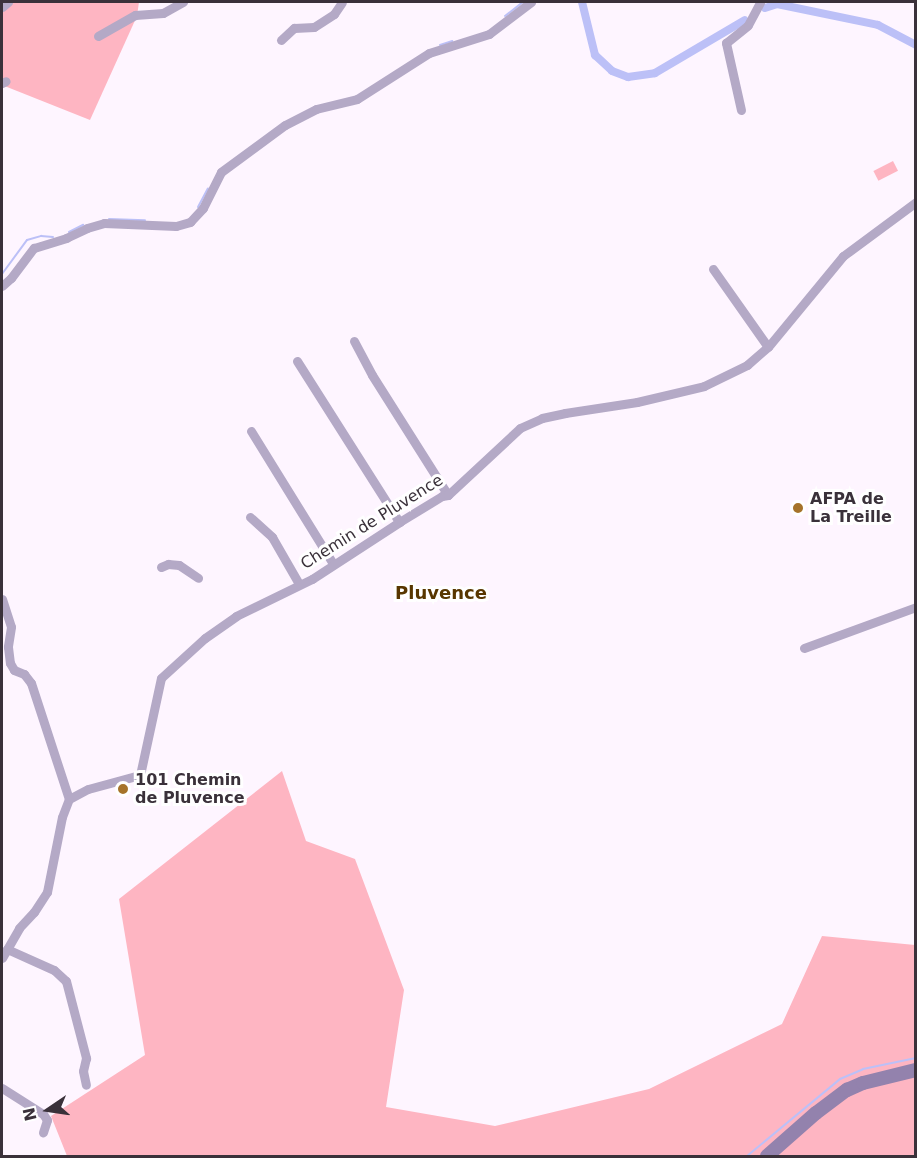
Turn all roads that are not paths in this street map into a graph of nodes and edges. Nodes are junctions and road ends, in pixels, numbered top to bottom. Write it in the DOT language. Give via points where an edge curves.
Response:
graph roads {
  1 [pos="8,2"];
  2 [pos="183,2"];
  3 [pos="342,2"];
  4 [pos="531,2"];
  5 [pos="2,7"];
  6 [pos="756,10"];
  7 [pos="98,36"];
  8 [pos="281,40"];
  9 [pos="741,110"];
  10 [pos="915,202"];
  11 [pos="713,269"];
  12 [pos="2,286"];
  13 [pos="354,341"];
  14 [pos="768,347"];
  15 [pos="297,361"];
  16 [pos="251,431"];
  17 [pos="448,495"];
  18 [pos="250,517"];
  19 [pos="399,522"];
  20 [pos="333,564"];
  21 [pos="161,567"];
  22 [pos="198,578"];
  23 [pos="299,584"];
  24 [pos="2,599"];
  25 [pos="915,608"];
  26 [pos="804,648"];
  27 [pos="69,799"];
  28 [pos="4,953"];
  29 [pos="915,1070"];
  30 [pos="86,1084"];
  31 [pos="2,1088"];
  32 [pos="43,1132"];
  33 [pos="767,1156"];
  1 -- 5 [label="street"];
  2 -- 7 [label="street" via="163,13 135,15"];
  3 -- 8 [label="street" via="334,14 314,27 294,28"];
  4 -- 12 [label="street" via="489,34 429,53 357,99 316,109 285,125 221,172 203,208 190,222 176,226 104,223 87,228 34,248"];
  6 -- 9 [label="street" via="726,43"];
  10 -- 14 [label="street, Chemin de Pluvence" via="843,256"];
  11 -- 14 [label="street"];
  13 -- 17 [label="street"];
  14 -- 17 [label="street, Chemin de Pluvence" via="747,365 704,386 542,418 520,428"];
  15 -- 19 [label="street"];
  16 -- 20 [label="street"];
  17 -- 19 [label="street, Chemin de Pluvence"];
  18 -- 23 [label="street" via="272,537"];
  19 -- 20 [label="street, Chemin de Pluvence"];
  20 -- 23 [label="street, Chemin de Pluvence"];
  21 -- 22 [label="street" via="179,565"];
  23 -- 27 [label="street, Chemin de Pluvence" via="236,616 165,672 140,775 88,789"];
  24 -- 27 [label="street" via="11,627 10,663 31,683"];
  25 -- 26 [label="street"];
  27 -- 28 [label="street" via="47,892"];
  28 -- 30 [label="street" via="54,970 66,981 86,1058"];
  29 -- 33 [label="main road" via="847,1090"];
  31 -- 32 [label="street" via="43,1114 47,1120"];
}
